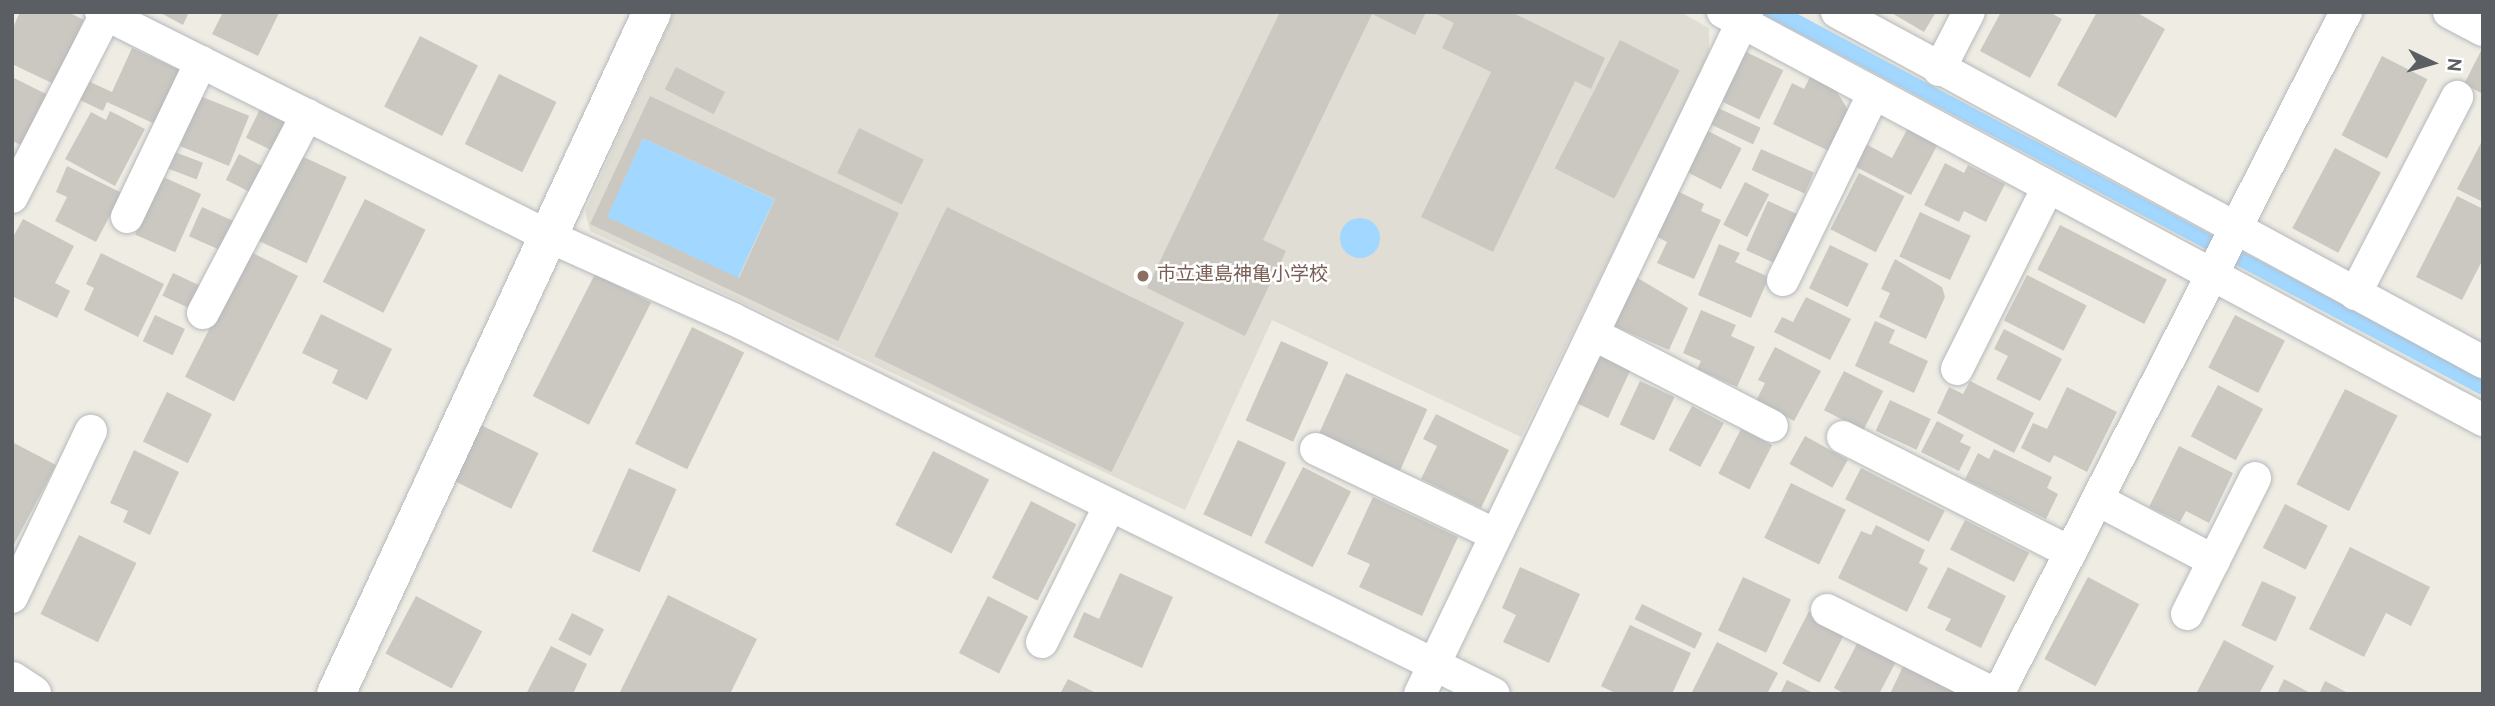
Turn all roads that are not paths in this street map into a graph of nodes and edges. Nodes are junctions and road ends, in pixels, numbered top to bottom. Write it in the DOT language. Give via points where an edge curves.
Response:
graph roads {
  1 [pos="652,12"];
  2 [pos="1837,12"];
  3 [pos="1969,12"];
  4 [pos="2346,12"];
  5 [pos="2449,12"];
  6 [pos="103,13"];
  7 [pos="1737,16"];
  8 [pos="2483,30"];
  9 [pos="201,62"];
  10 [pos="1939,70"];
  11 [pos="1874,93"];
  12 [pos="2457,97"];
  13 [pos="307,115"];
  14 [pos="2047,189"];
  15 [pos="12,197"];
  16 [pos="127,216"];
  17 [pos="552,238"];
  18 [pos="2223,252"];
  19 [pos="1783,280"];
  20 [pos="2355,294"];
  21 [pos="203,313"];
  22 [pos="1593,334"];
  23 [pos="2483,362"];
  24 [pos="1957,369"];
  25 [pos="2483,420"];
  26 [pos="1772,426"];
  27 [pos="91,430"];
  28 [pos="1843,437"];
  29 [pos="1316,449"];
  30 [pos="2255,478"];
  31 [pos="2098,500"];
  32 [pos="1110,505"];
  33 [pos="1496,535"];
  34 [pos="2070,552"];
  35 [pos="2214,561"];
  36 [pos="12,597"];
  37 [pos="1827,610"];
  38 [pos="2187,614"];
  39 [pos="1042,642"];
  40 [pos="1434,663"];
  41 [pos="12,681"];
  42 [pos="32,694"];
  43 [pos="335,694"];
  44 [pos="1420,694"];
  45 [pos="1494,694"];
  46 [pos="1997,694"];
  1 -- 17 [label="street"];
  2 -- 10 [label="street"];
  3 -- 10 [label="street"];
  4 -- 18 [label="street"];
  5 -- 8 [label="street"];
  6 -- 9 [label="street"];
  6 -- 15 [label="street"];
  7 -- 11 [label="street"];
  7 -- 22 [label="street"];
  9 -- 13 [label="street"];
  9 -- 16 [label="street"];
  10 -- 18 [label="street"];
  11 -- 14 [label="street"];
  11 -- 19 [label="street"];
  12 -- 20 [label="street"];
  13 -- 17 [label="street"];
  13 -- 21 [label="street"];
  14 -- 18 [label="street"];
  14 -- 24 [label="street"];
  17 -- 32 [label="street" via="733,319"];
  17 -- 43 [label="street"];
  18 -- 20 [label="street"];
  18 -- 25 [label="street"];
  18 -- 31 [label="street"];
  20 -- 23 [label="street"];
  22 -- 26 [label="street"];
  22 -- 33 [label="street"];
  27 -- 36 [label="street"];
  28 -- 34 [label="street"];
  29 -- 33 [label="street"];
  30 -- 35 [label="street"];
  31 -- 34 [label="street"];
  31 -- 35 [label="street"];
  32 -- 39 [label="street"];
  32 -- 40 [label="street"];
  33 -- 40 [label="street"];
  34 -- 46 [label="street"];
  35 -- 38 [label="street"];
  37 -- 46 [label="street"];
  40 -- 44 [label="street"];
  40 -- 45 [label="street"];
  41 -- 42 [label="street"];
}
